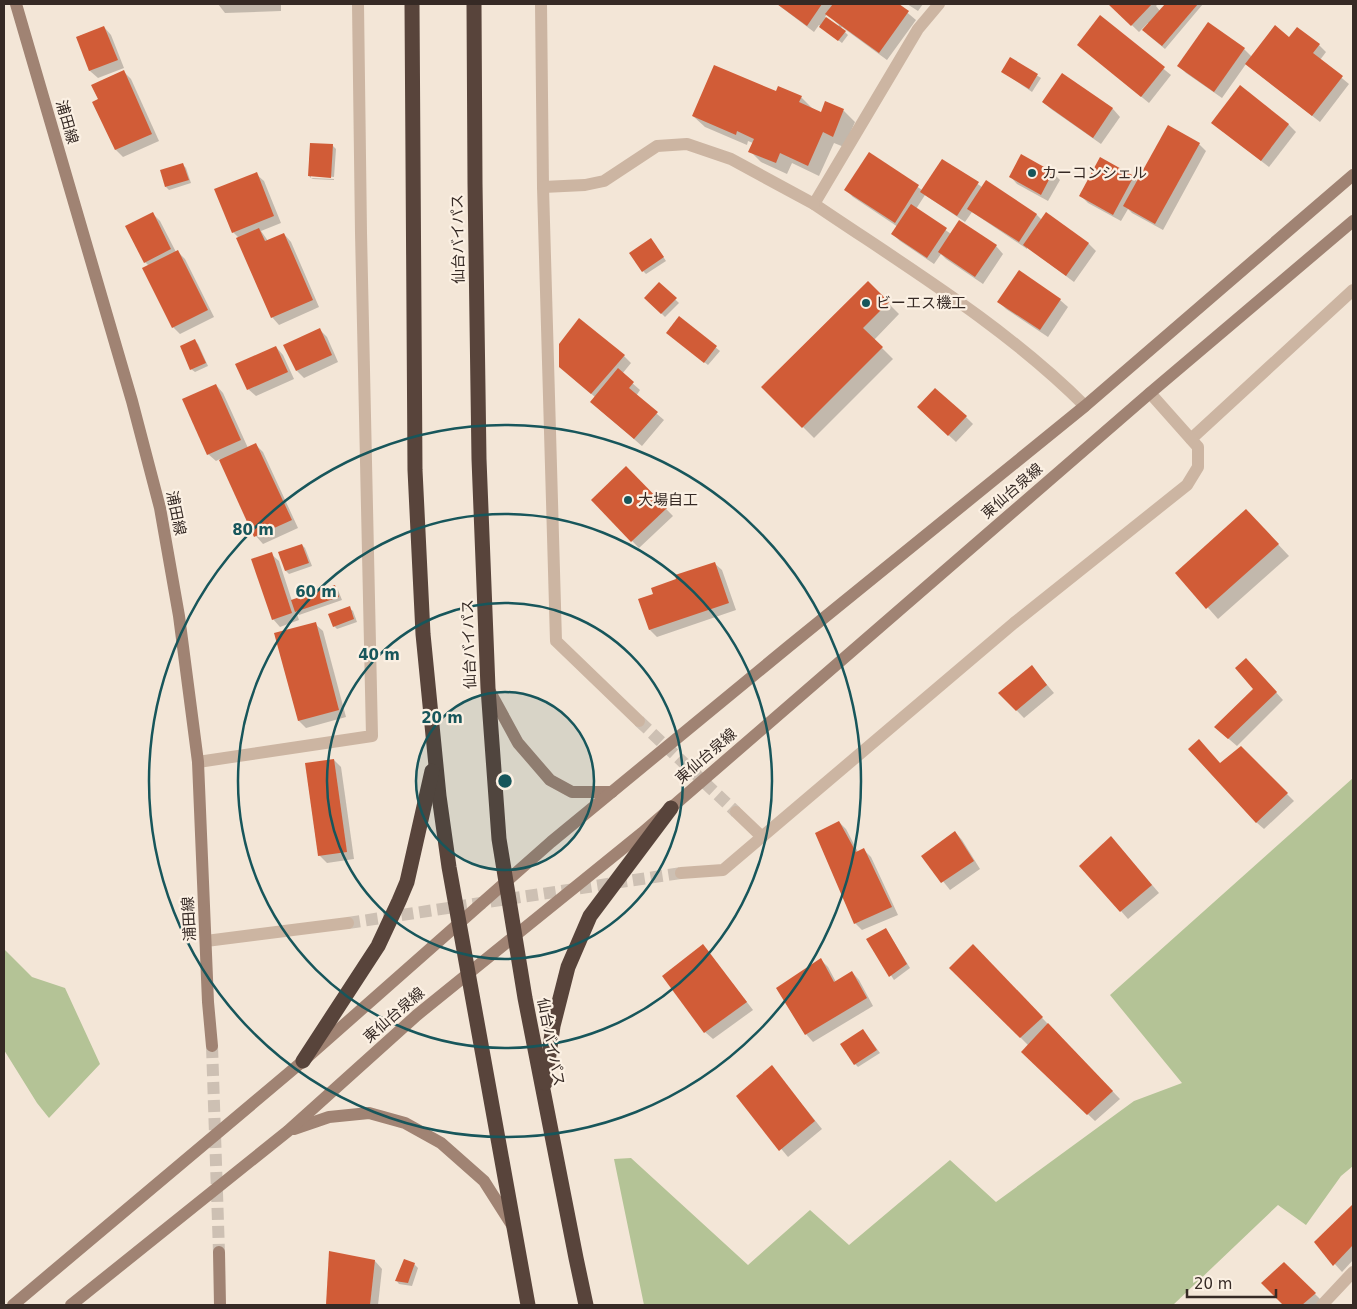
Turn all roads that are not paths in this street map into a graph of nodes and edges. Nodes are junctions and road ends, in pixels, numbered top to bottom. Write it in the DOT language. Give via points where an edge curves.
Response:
graph roads {
  1 [pos="16,4"];
  2 [pos="358,4"];
  3 [pos="412,4"];
  4 [pos="474,4"];
  5 [pos="541,4"];
  6 [pos="939,4"];
  7 [pos="1353,175"];
  8 [pos="543,187"];
  9 [pos="814,204"];
  10 [pos="1353,221"];
  11 [pos="1353,290"];
  12 [pos="1150,393"];
  13 [pos="1085,406"];
  14 [pos="1191,439"];
  15 [pos="488,688"];
  16 [pos="639,721"];
  17 [pos="435,758"];
  18 [pos="198,762"];
  19 [pos="612,792"];
  20 [pos="670,808"];
  21 [pos="736,812"];
  22 [pos="762,837"];
  23 [pos="681,873"];
  24 [pos="506,882"];
  25 [pos="348,923"];
  26 [pos="458,924"];
  27 [pos="514,936"];
  28 [pos="206,941"];
  29 [pos="467,974"];
  30 [pos="212,1046"];
  31 [pos="303,1061"];
  32 [pos="543,1095"];
  33 [pos="288,1131"];
  34 [pos="514,1227"];
  35 [pos="220,1252"];
  36 [pos="1353,1272"];
  37 [pos="13,1305"];
  38 [pos="71,1305"];
  39 [pos="220,1305"];
  40 [pos="528,1305"];
  41 [pos="586,1305"];
  42 [pos="1322,1305"];
  1 -- 18 [label="street, 浦田線" via="160,508 180,616"];
  2 -- 18 [label="street" via="372,736"];
  3 -- 17 [label="highway" via="415,470 423,634"];
  4 -- 15 [label="highway, 仙台バイパス" via="479,459"];
  5 -- 8 [label="street"];
  6 -- 9 [label="street" via="918,29"];
  7 -- 13 [label="street"];
  8 -- 9 [label="street" via="604,181 657,146 688,144 731,159"];
  8 -- 16 [label="street" via="556,641"];
  9 -- 13 [label="street" via="992,326"];
  10 -- 12 [label="street, 東仙台泉線"];
  11 -- 14 [label="street"];
  12 -- 14 [label="street"];
  12 -- 20 [label="street, 東仙台泉線"];
  13 -- 19 [label="street"];
  14 -- 22 [label="street" via="1198,447 1198,467 1187,485 1014,623"];
  15 -- 19 [label="street" via="518,742 550,780 572,792"];
  15 -- 24 [label="highway, 仙台バイパス" via="499,839"];
  17 -- 26 [label="highway"];
  17 -- 31 [label="highway" via="407,882 399,901 378,946"];
  18 -- 28 [label="street, 浦田線"];
  19 -- 24 [label="street"];
  20 -- 27 [label="street, 東仙台泉線"];
  20 -- 32 [label="highway" via="590,916 571,959 553,1026"];
  21 -- 22 [label="street"];
  22 -- 23 [label="street" via="723,870"];
  24 -- 26 [label="street"];
  24 -- 27 [label="highway, 仙台バイパス"];
  25 -- 28 [label="street"];
  26 -- 29 [label="highway"];
  26 -- 31 [label="street"];
  27 -- 29 [label="street, 東仙台泉線"];
  27 -- 32 [label="highway, 仙台バイパス"];
  28 -- 30 [label="street, 浦田線"];
  29 -- 33 [label="street, 東仙台泉線"];
  29 -- 34 [label="highway"];
  31 -- 37 [label="street"];
  32 -- 41 [label="highway, 仙台バイパス"];
  33 -- 34 [label="street" via="329,1117 369,1113 405,1123 441,1143 484,1181"];
  33 -- 38 [label="street, 東仙台泉線"];
  34 -- 40 [label="highway"];
  35 -- 39 [label="street"];
  36 -- 42 [label="street"];
}
